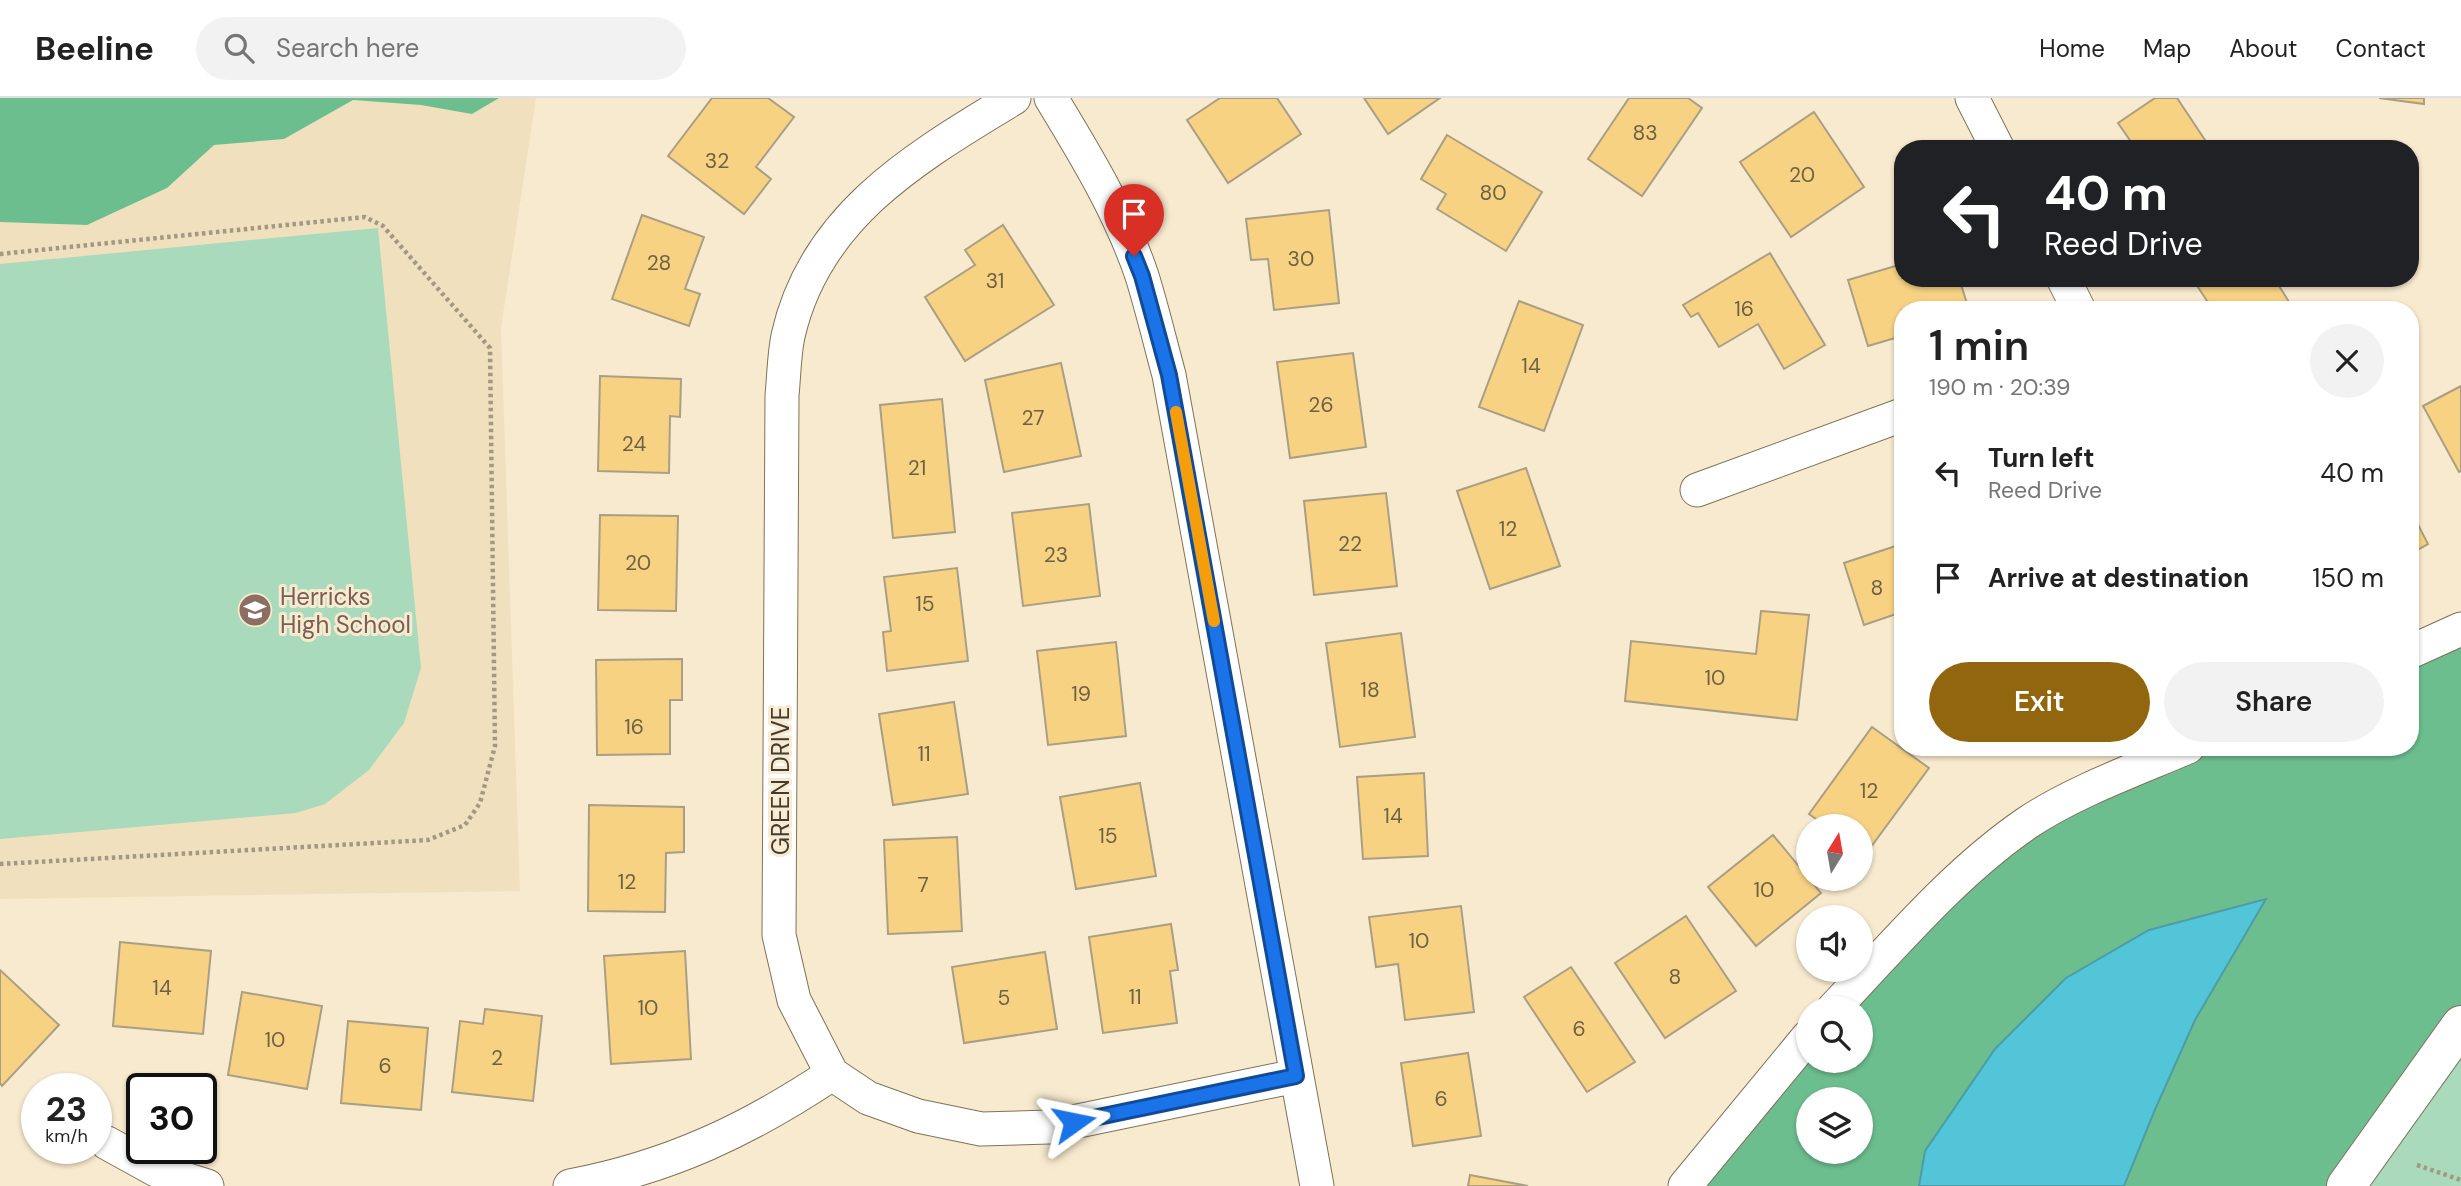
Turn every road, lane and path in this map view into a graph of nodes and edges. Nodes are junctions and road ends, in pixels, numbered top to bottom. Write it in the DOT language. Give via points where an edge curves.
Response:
graph roads {
  1 [pos="1014,98"];
  2 [pos="1051,98"];
  3 [pos="1972,98"];
  4 [pos="1993,140"];
  5 [pos="0,254"];
  6 [pos="1894,418"];
  7 [pos="1697,490"];
  8 [pos="2461,629"];
  9 [pos="2419,648"];
  10 [pos="2167,756"];
  11 [pos="0,864"];
  12 [pos="1845,996"];
  13 [pos="2461,1025"];
  14 [pos="1796,1052"];
  15 [pos="832,1074"];
  16 [pos="1296,1076"];
  17 [pos="112,1146"];
  18 [pos="2417,1165"];
  19 [pos="2461,1180"];
  20 [pos="207,1186"];
  21 [pos="570,1186"];
  22 [pos="1317,1186"];
  23 [pos="1685,1186"];
  24 [pos="2346,1186"];
  1 -- 15 [label="street, GREEN DRIVE" via="911,164 877,189 848,219 803,291 788,336 782,395 779,935 794,1000"];
  2 -- 16 [label="street" via="1126,237 1142,276 1169,375"];
  3 -- 4 [label="street"];
  5 -- 11 [label="path" via="365,218 383,226 490,348 495,746 480,803 465,825 428,840"];
  6 -- 7 [label="street"];
  8 -- 9 [label="street"];
  10 -- 12 [label="street" via="2096,786 2029,822 1971,866"];
  13 -- 24 [label="main road"];
  14 -- 23 [label="street"];
  15 -- 16 [label="street, GREEN DRIVE" via="868,1098 918,1116 981,1129 1049,1127"];
  15 -- 21 [label="street" via="782,1108 705,1147"];
  16 -- 22 [label="street"];
  17 -- 20 [label="street" via="156,1170"];
  18 -- 19 [label="path"];
}
